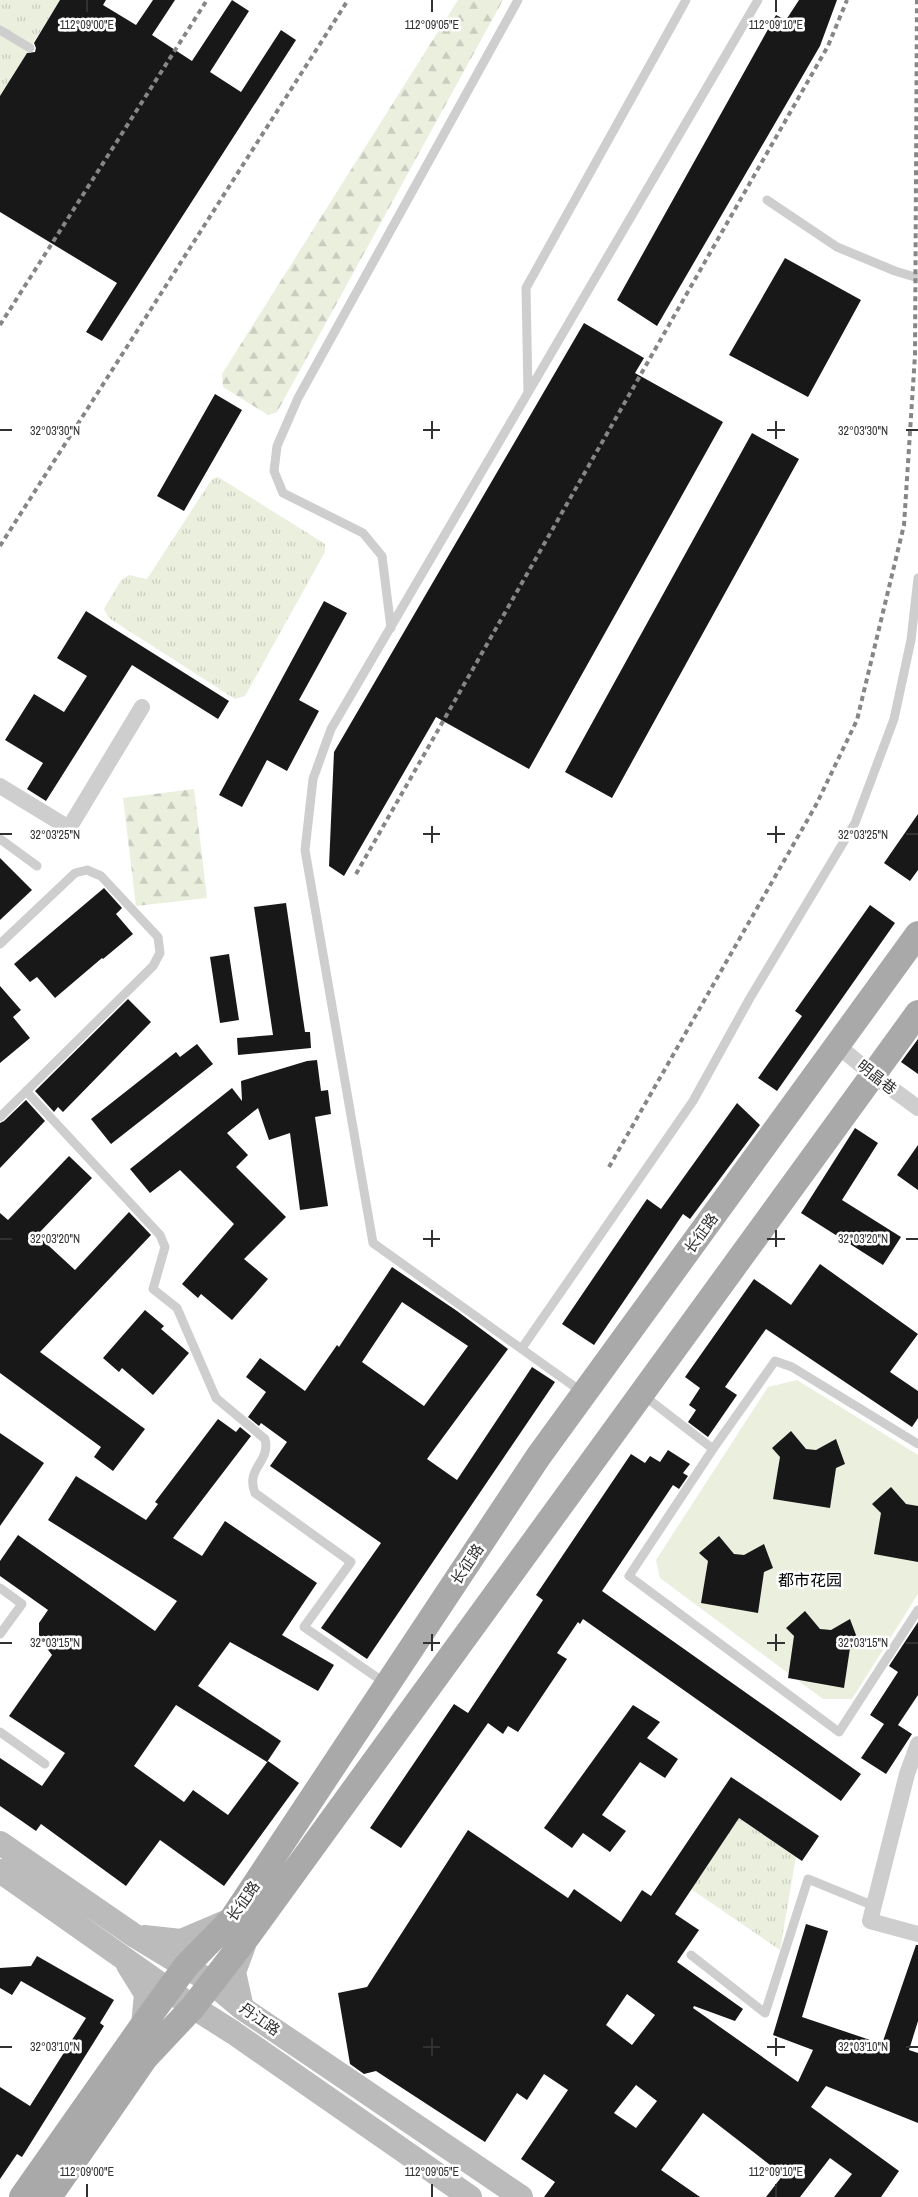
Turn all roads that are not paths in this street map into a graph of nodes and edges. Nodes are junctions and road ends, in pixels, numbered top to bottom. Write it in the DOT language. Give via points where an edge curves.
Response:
graph roads {
  1 [pos="518,0"];
  2 [pos="686,0"];
  3 [pos="758,0"];
  4 [pos="0,30"];
  5 [pos="30,48"];
  6 [pos="767,200"];
  7 [pos="918,278"];
  8 [pos="528,393"];
  9 [pos="918,578"];
  10 [pos="391,628"];
  11 [pos="142,707"];
  12 [pos="0,786"];
  13 [pos="0,839"];
  14 [pos="37,866"];
  15 [pos="918,934"];
  16 [pos="0,944"];
  17 [pos="918,1012"];
  18 [pos="837,1045"];
  19 [pos="873,1075"];
  20 [pos="26,1091"];
  21 [pos="918,1108"];
  22 [pos="0,1116"];
  23 [pos="522,1348"];
  24 [pos="584,1393"];
  25 [pos="641,1394"];
  26 [pos="918,1444"];
  27 [pos="713,1449"];
  28 [pos="0,1588"];
  29 [pos="918,1610"];
  30 [pos="0,1634"];
  31 [pos="387,1684"];
  32 [pos="0,1732"];
  33 [pos="918,1744"];
  34 [pos="45,1764"];
  35 [pos="0,1842"];
  36 [pos="0,1871"];
  37 [pos="874,1906"];
  38 [pos="239,1928"];
  39 [pos="918,1934"];
  40 [pos="135,1936"];
  41 [pos="691,1955"];
  42 [pos="123,1957"];
  43 [pos="186,1966"];
  44 [pos="211,1982"];
  45 [pos="170,1989"];
  46 [pos="193,2007"];
  47 [pos="242,2008"];
  48 [pos="234,2032"];
  49 [pos="151,2034"];
  50 [pos="22,2197"];
  51 [pos="49,2197"];
  52 [pos="470,2197"];
  53 [pos="521,2197"];
  1 -- 10 [label="lane" via="298,398 277,446 274,471 283,493 363,533 382,556"];
  2 -- 8 [label="lane" via="526,288"];
  3 -- 8 [label="lane"];
  4 -- 5 [label="lane"];
  6 -- 7 [label="lane" via="837,247"];
  8 -- 10 [label="lane"];
  9 -- 23 [label="lane" via="911,640 894,719 855,823 750,998 693,1101"];
  10 -- 23 [label="lane" via="332,729 313,780 305,850 373,1243"];
  11 -- 12 [label="street" via="69,828"];
  13 -- 14 [label="lane"];
  15 -- 18 [label="main road, 长征路"];
  16 -- 20 [label="lane" via="75,873 87,870 101,876 158,938 160,953 153,966"];
  17 -- 19 [label="main road, 长征路"];
  18 -- 19 [label="street, 明晶巷"];
  18 -- 24 [label="main road, 长征路"];
  19 -- 21 [label="street, 明晶巷"];
  19 -- 25 [label="main road, 长征路"];
  20 -- 22 [label="lane"];
  20 -- 31 [label="lane" via="160,1235 165,1247 153,1289 177,1308 216,1398 264,1439 267,1446 253,1473 255,1493 350,1562 304,1627"];
  23 -- 24 [label="lane"];
  24 -- 31 [label="main road, 长征路"];
  25 -- 27 [label="lane"];
  25 -- 38 [label="main road, 长征路"];
  26 -- 27 [label="lane" via="792,1367 775,1361"];
  27 -- 29 [label="lane" via="629,1576 839,1732"];
  28 -- 30 [label="lane" via="22,1604"];
  31 -- 38 [label="main road, 长征路"];
  32 -- 34 [label="lane"];
  33 -- 37 [label="street" via="907,1774"];
  35 -- 40 [label="main road, 丹江路"];
  36 -- 42 [label="main road, 丹江路"];
  37 -- 39 [label="street" via="870,1921"];
  37 -- 41 [label="lane" via="808,1879 765,2013"];
  38 -- 40 [label="main road" via="181,1942"];
  38 -- 43 [label="main road, 长征路"];
  38 -- 44 [label="main road, 长征路"];
  38 -- 47 [label="main road" via="234,1972"];
  40 -- 43 [label="main road, 丹江路"];
  42 -- 45 [label="main road, 丹江路"];
  42 -- 49 [label="main road" via="146,1994"];
  43 -- 44 [label="main road, 丹江路"];
  43 -- 45 [label="main road, 长征路"];
  44 -- 46 [label="main road, 长征路"];
  44 -- 47 [label="main road, 丹江路"];
  45 -- 46 [label="main road, 丹江路"];
  45 -- 49 [label="main road, 长征路"];
  46 -- 48 [label="main road, 丹江路"];
  46 -- 49 [label="main road, 长征路"];
  47 -- 53 [label="main road, 丹江路"];
  48 -- 49 [label="main road" via="196,2026"];
  48 -- 52 [label="main road, 丹江路"];
  49 -- 50 [label="main road, 长征路"];
  49 -- 51 [label="main road, 长征路" via="145,2058"];
}
